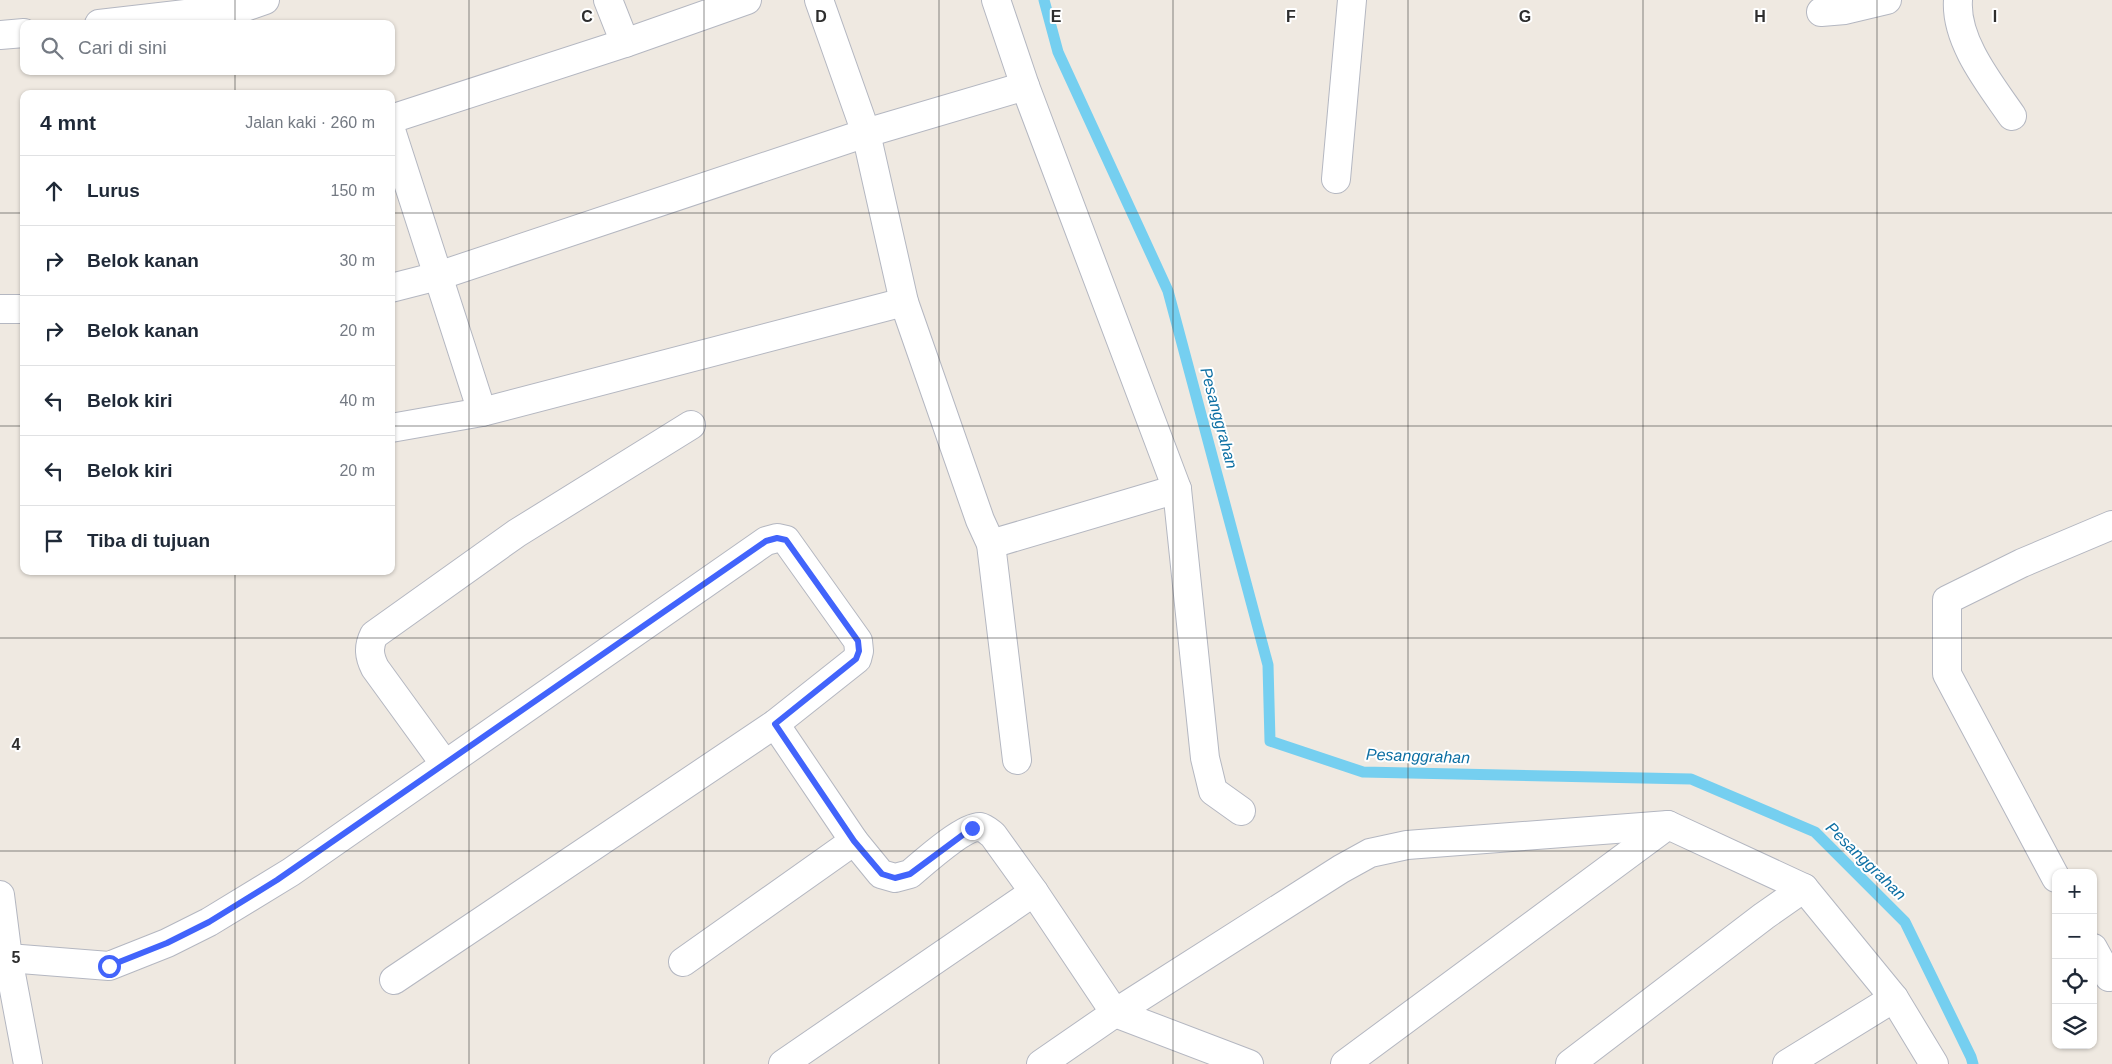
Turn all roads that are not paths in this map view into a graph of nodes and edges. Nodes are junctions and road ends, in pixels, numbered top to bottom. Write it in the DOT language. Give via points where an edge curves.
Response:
graph roads {
  1 [pos="608,0"];
  2 [pos="747,0"];
  3 [pos="819,0"];
  4 [pos="996,0"];
  5 [pos="1352,0"];
  6 [pos="1888,0"];
  7 [pos="1958,0"];
  8 [pos="261,1"];
  9 [pos="1821,12"];
  10 [pos="133,20"];
  11 [pos="20,32"];
  12 [pos="0,35"];
  13 [pos="625,43"];
  14 [pos="1024,86"];
  15 [pos="2012,116"];
  16 [pos="395,118"];
  17 [pos="866,134"];
  18 [pos="395,142"];
  19 [pos="1336,179"];
  20 [pos="438,276"];
  21 [pos="395,287"];
  22 [pos="904,302"];
  23 [pos="20,308"];
  24 [pos="0,309"];
  25 [pos="482,412"];
  26 [pos="691,425"];
  27 [pos="395,427"];
  28 [pos="1177,489"];
  29 [pos="2112,525"];
  30 [pos="991,544"];
  31 [pos="775,724"];
  32 [pos="1017,760"];
  33 [pos="444,763"];
  34 [pos="1242,811"];
  35 [pos="1668,825"];
  36 [pos="854,841"];
  37 [pos="2052,871"];
  38 [pos="1804,888"];
  39 [pos="1034,892"];
  40 [pos="0,895"];
  41 [pos="2097,955"];
  42 [pos="8,958"];
  43 [pos="683,962"];
  44 [pos="2109,977"];
  45 [pos="394,980"];
  46 [pos="1894,998"];
  47 [pos="1115,1014"];
  48 [pos="28,1064"];
  49 [pos="783,1064"];
  50 [pos="1041,1064"];
  51 [pos="1249,1064"];
  52 [pos="1345,1064"];
  53 [pos="1570,1064"];
  54 [pos="1787,1064"];
  55 [pos="1934,1064"];
  1 -- 13 [label="street"];
  2 -- 13 [label="street"];
  3 -- 17 [label="street"];
  4 -- 14 [label="street"];
  5 -- 19 [label="street"];
  6 -- 9 [label="street"];
  7 -- 15 [label="street" via="1957,12 1962,30 1979,69"];
  8 -- 10 [label="street" via="245,7"];
  11 -- 12 [label="street"];
  13 -- 16 [label="street"];
  14 -- 17 [label="street"];
  14 -- 28 [label="street"];
  17 -- 20 [label="street"];
  17 -- 22 [label="street"];
  18 -- 20 [label="street"];
  20 -- 21 [label="street"];
  20 -- 25 [label="street"];
  22 -- 25 [label="street"];
  22 -- 30 [label="street"];
  23 -- 24 [label="street"];
  25 -- 27 [label="street"];
  26 -- 33 [label="street" via="517,533 374,635 370,657 376,668"];
  28 -- 30 [label="street"];
  28 -- 34 [label="street" via="1205,758 1213,790"];
  29 -- 37 [label="street" via="2022,563 1947,600 1947,674"];
  30 -- 32 [label="street"];
  31 -- 33 [label="street" via="856,659 859,651 858,641 786,540 777,538 766,541"];
  31 -- 36 [label="street"];
  31 -- 45 [label="street"];
  33 -- 42 [label="street" via="291,872 209,922 167,943 109,966"];
  35 -- 38 [label="street"];
  35 -- 47 [label="street" via="1407,845 1370,853"];
  35 -- 52 [label="street"];
  36 -- 39 [label="street" via="882,874 895,878 910,874 966,831 979,827 993,835"];
  36 -- 43 [label="street"];
  38 -- 46 [label="street"];
  38 -- 53 [label="street"];
  39 -- 47 [label="street"];
  39 -- 49 [label="street"];
  40 -- 42 [label="street"];
  41 -- 44 [label="street"];
  42 -- 48 [label="street"];
  46 -- 54 [label="street"];
  46 -- 55 [label="street"];
  47 -- 50 [label="street"];
  47 -- 51 [label="street"];
}
